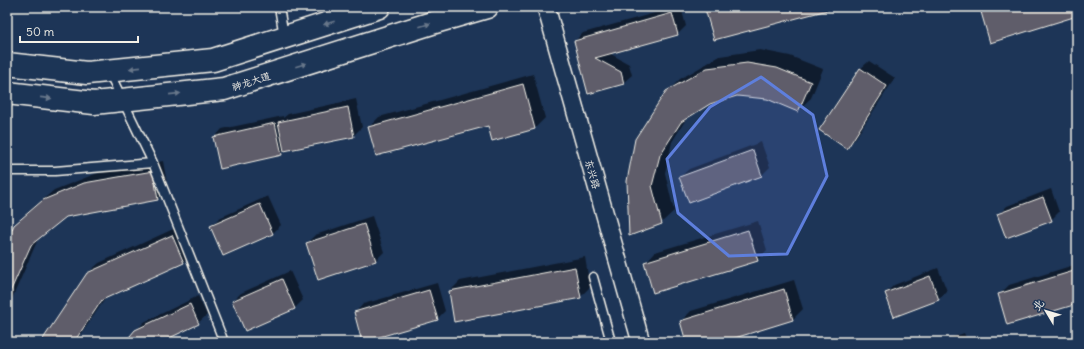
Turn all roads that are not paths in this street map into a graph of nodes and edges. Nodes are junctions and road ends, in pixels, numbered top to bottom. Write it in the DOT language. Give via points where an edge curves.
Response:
graph roads {
  1 [pos="279,7"];
  2 [pos="379,7"];
  3 [pos="486,7"];
  4 [pos="546,7"];
  5 [pos="284,37"];
  6 [pos="7,64"];
  7 [pos="108,70"];
  8 [pos="7,93"];
  9 [pos="122,100"];
  10 [pos="153,163"];
  11 [pos="7,171"];
  12 [pos="593,277"];
  13 [pos="224,342"];
  14 [pos="611,342"];
  15 [pos="641,342"];
  1 -- 5 [label="lane"];
  2 -- 5 [label="main road, one-way"];
  9 -- 3 [label="main road, 神龙大道, one-way" via="224,89"];
  4 -- 15 [label="street, 东兴路"];
  5 -- 7 [label="main road, one-way" via="213,60"];
  6 -- 7 [label="main road" via="87,73"];
  7 -- 9 [label="lane"];
  8 -- 9 [label="main road, 神龙大道, one-way" via="94,103"];
  9 -- 10 [label="lane"];
  10 -- 11 [label="lane" via="55,171"];
  10 -- 13 [label="lane"];
  12 -- 14 [label="lane"];
}
